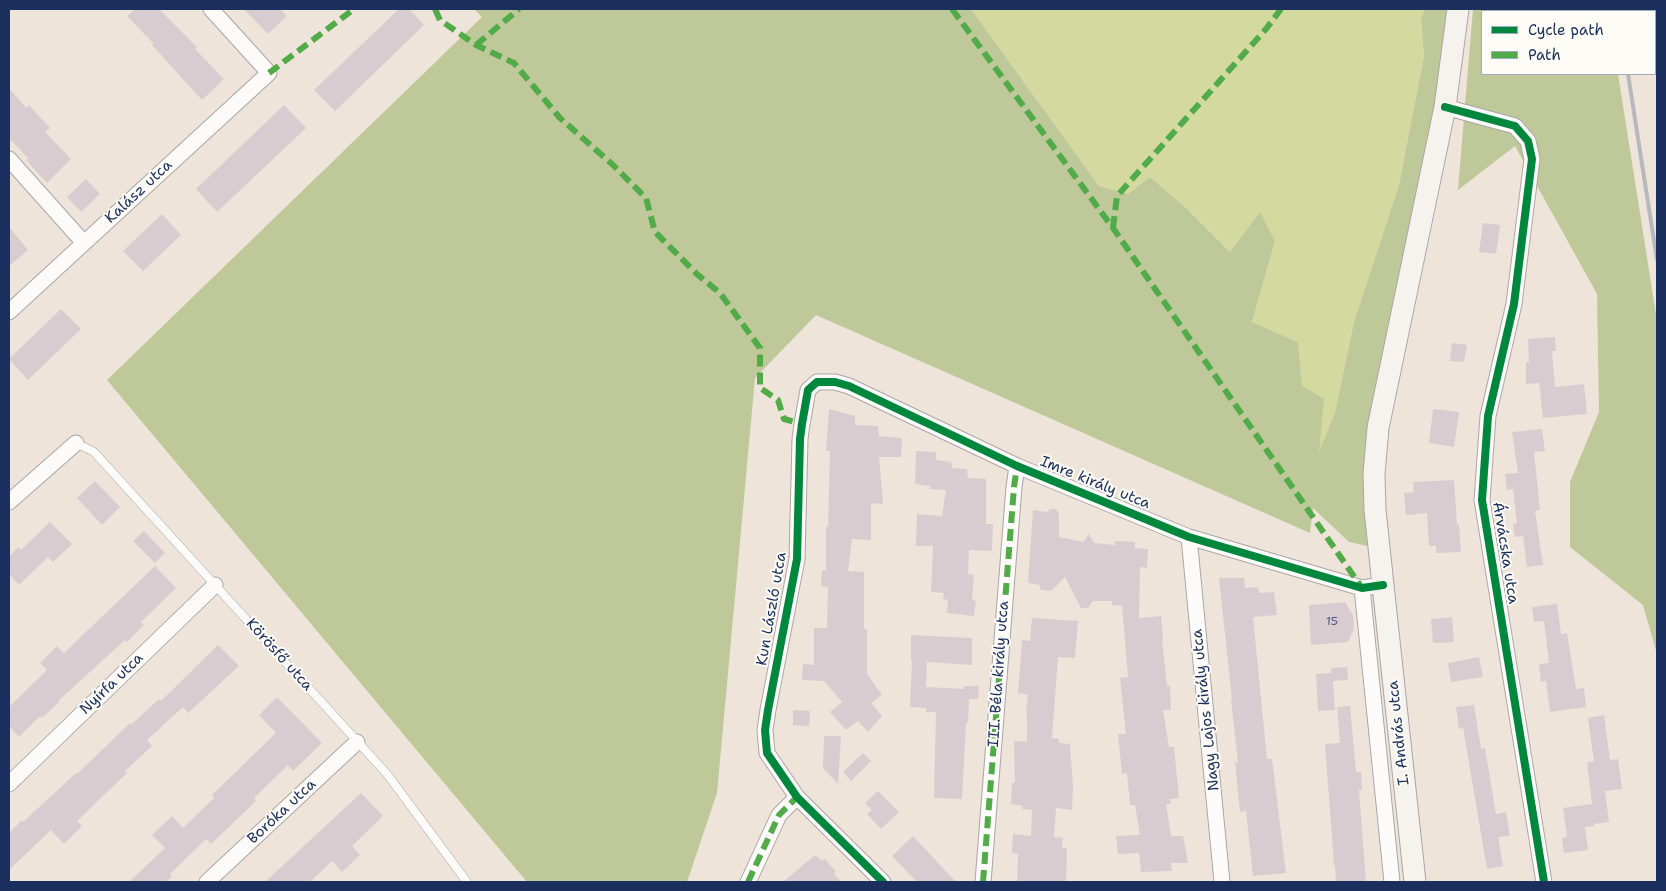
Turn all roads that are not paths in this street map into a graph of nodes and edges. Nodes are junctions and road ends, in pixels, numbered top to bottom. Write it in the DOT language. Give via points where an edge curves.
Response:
graph roads {
  1 [pos="211,9"];
  2 [pos="1458,9"];
  3 [pos="1445,107"];
  4 [pos="9,159"];
  5 [pos="84,243"];
  6 [pos="9,312"];
  7 [pos="808,390"];
  8 [pos="76,443"];
  9 [pos="1017,466"];
  10 [pos="9,502"];
  11 [pos="1189,537"];
  12 [pos="215,585"];
  13 [pos="1383,585"];
  14 [pos="1362,588"];
  15 [pos="357,742"];
  16 [pos="9,784"];
  17 [pos="797,797"];
  18 [pos="207,882"];
  19 [pos="467,882"];
  20 [pos="748,882"];
  21 [pos="883,882"];
  22 [pos="984,882"];
  23 [pos="1222,882"];
  24 [pos="1392,882"];
  25 [pos="1415,882"];
  26 [pos="1544,882"];
  1 -- 5 [label="street, Kalász utca" via="269,73"];
  2 -- 3 [label="main road, I. András utca"];
  3 -- 13 [label="main road, I. András utca" via="1378,428 1374,483"];
  3 -- 26 [label="street, Árvácska utca" via="1515,126 1528,142 1532,158 1514,304 1488,416 1482,500"];
  4 -- 5 [label="street"];
  5 -- 6 [label="street, Kalász utca"];
  7 -- 9 [label="street, Imre király utca" via="817,382 849,386"];
  7 -- 17 [label="street, Kun László utca" via="800,439 797,560 765,730 767,753"];
  8 -- 10 [label="street"];
  8 -- 12 [label="lane, Körösfő utca" via="94,452"];
  9 -- 11 [label="street, Imre király utca"];
  9 -- 22 [label="street, III. Béla király utca"];
  11 -- 14 [label="street, Imre király utca"];
  11 -- 23 [label="street, Nagy Lajos király utca"];
  12 -- 15 [label="lane, Körösfő utca"];
  12 -- 16 [label="street, Nyírfa utca"];
  13 -- 14 [label="street, Imre király utca"];
  13 -- 25 [label="main road, I. András utca"];
  14 -- 24 [label="street, I. András utca"];
  15 -- 18 [label="street, Boróka utca"];
  15 -- 19 [label="lane, Körösfő utca" via="387,774"];
  17 -- 20 [label="street" via="779,815"];
  17 -- 21 [label="street, Kun László utca"];
}
